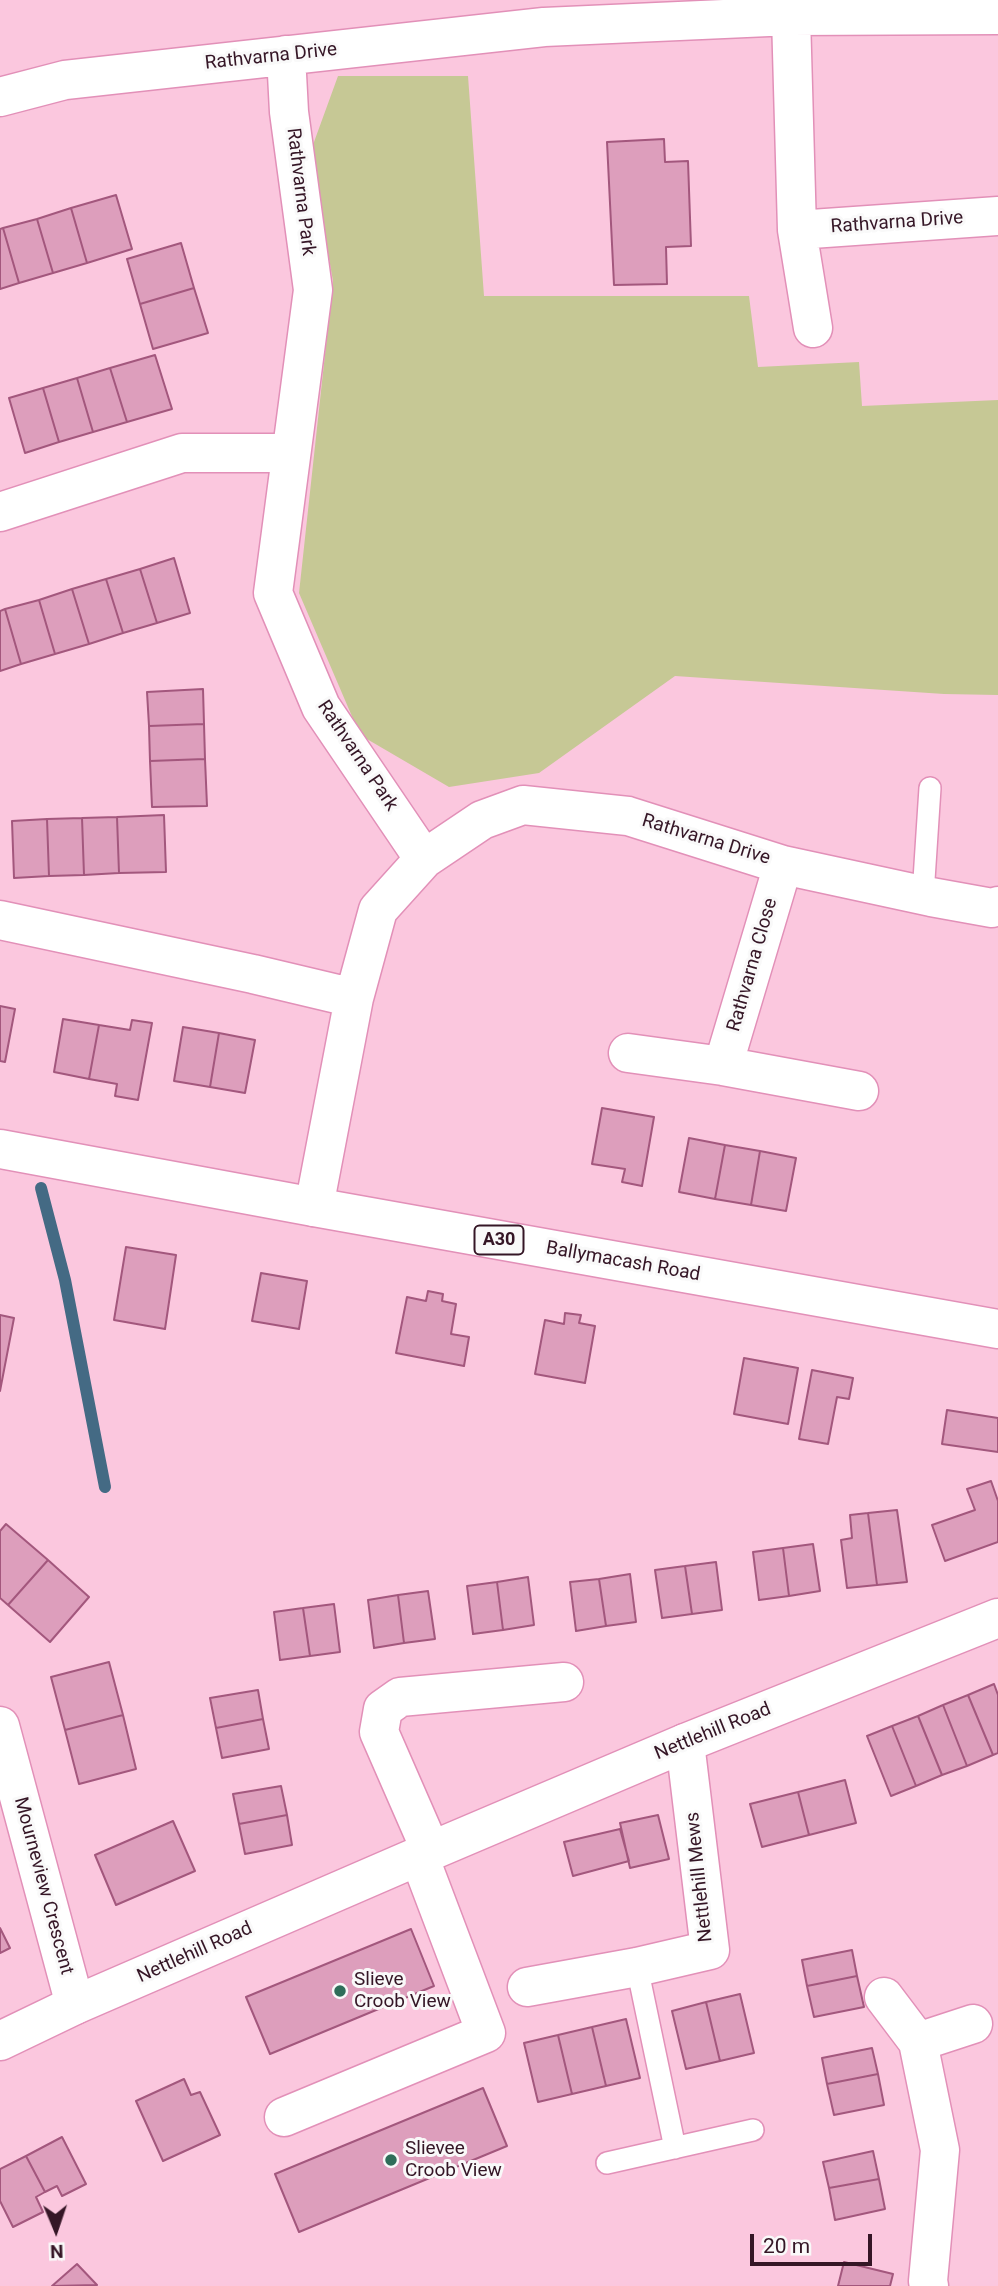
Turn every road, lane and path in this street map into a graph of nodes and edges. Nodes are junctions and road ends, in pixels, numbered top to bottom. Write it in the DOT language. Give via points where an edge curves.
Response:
graph roads {
  1 [pos="543,14"];
  2 [pos="998,15"];
  3 [pos="791,16"];
  4 [pos="286,55"];
  5 [pos="0,97"];
  6 [pos="998,216"];
  7 [pos="797,230"];
  8 [pos="813,328"];
  9 [pos="291,453"];
  10 [pos="0,512"];
  11 [pos="930,789"];
  12 [pos="424,859"];
  13 [pos="783,864"];
  14 [pos="923,895"];
  15 [pos="998,906"];
  16 [pos="0,920"];
  17 [pos="354,998"];
  18 [pos="628,1053"];
  19 [pos="723,1066"];
  20 [pos="859,1091"];
  21 [pos="0,1149"];
  22 [pos="314,1208"];
  23 [pos="998,1329"];
  24 [pos="998,1618"];
  25 [pos="564,1682"];
  26 [pos="0,1726"];
  27 [pos="685,1744"];
  28 [pos="425,1853"];
  29 [pos="637,1967"];
  30 [pos="527,1987"];
  31 [pos="884,1997"];
  32 [pos="75,2006"];
  33 [pos="973,2024"];
  34 [pos="0,2041"];
  35 [pos="918,2042"];
  36 [pos="284,2118"];
  37 [pos="752,2130"];
  38 [pos="675,2148"];
  39 [pos="607,2164"];
  40 [pos="929,2286"];
  1 -- 3 [label="street, Rathvarna Drive"];
  1 -- 4 [label="street, Rathvarna Drive"];
  2 -- 3 [label="street, Rathvarna Drive"];
  3 -- 7 [label="street"];
  4 -- 5 [label="street, Rathvarna Drive" via="65,79"];
  4 -- 9 [label="street, Rathvarna Park" via="289,112 313,290"];
  6 -- 7 [label="street, Rathvarna Drive"];
  7 -- 8 [label="street"];
  9 -- 10 [label="street" via="182,453"];
  9 -- 12 [label="street, Rathvarna Park" via="272,593 321,707"];
  11 -- 14 [label="lane"];
  12 -- 13 [label="street, Rathvarna Drive" via="482,820 523,805 628,816"];
  12 -- 17 [label="street" via="378,910"];
  13 -- 14 [label="street, Rathvarna Drive"];
  13 -- 19 [label="street, Rathvarna Close"];
  14 -- 15 [label="street, Rathvarna Drive"];
  16 -- 17 [label="street"];
  17 -- 22 [label="street"];
  18 -- 19 [label="street"];
  19 -- 20 [label="street"];
  21 -- 22 [label="street, Ballymacash Road / A30"];
  22 -- 23 [label="street, Ballymacash Road / A30"];
  24 -- 27 [label="street, Nettlehill Road"];
  25 -- 28 [label="street" via="400,1697 383,1709 379,1732"];
  26 -- 32 [label="street, Mourneview Crescent"];
  27 -- 28 [label="street, Nettlehill Road"];
  27 -- 29 [label="street, Nettlehill Mews" via="710,1950"];
  28 -- 32 [label="street, Nettlehill Road"];
  28 -- 36 [label="street" via="486,2033"];
  29 -- 30 [label="street, Nettlehill Mews"];
  29 -- 38 [label="lane"];
  31 -- 35 [label="street"];
  32 -- 34 [label="street, Nettlehill Road"];
  33 -- 35 [label="street"];
  35 -- 40 [label="street" via="940,2150"];
  37 -- 38 [label="lane"];
  38 -- 39 [label="lane"];
}
